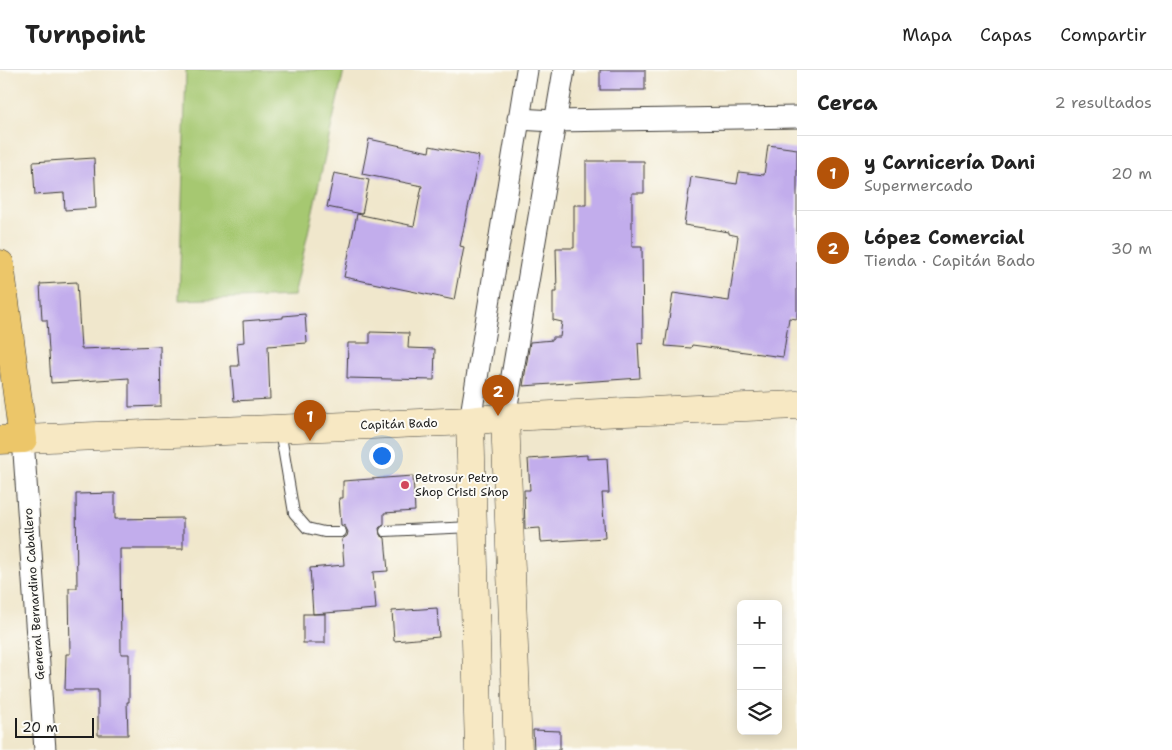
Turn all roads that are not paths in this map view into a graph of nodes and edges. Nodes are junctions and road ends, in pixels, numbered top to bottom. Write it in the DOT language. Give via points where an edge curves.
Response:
graph roads {
  1 [pos="527,70"];
  2 [pos="564,70"];
  3 [pos="797,117"];
  4 [pos="518,119"];
  5 [pos="554,121"];
  6 [pos="0,264"];
  7 [pos="797,404"];
  8 [pos="506,418"];
  9 [pos="470,421"];
  10 [pos="280,429"];
  11 [pos="11,440"];
  12 [pos="473,527"];
  13 [pos="385,530"];
  14 [pos="342,532"];
  15 [pos="45,750"];
  16 [pos="479,750"];
  17 [pos="518,750"];
  1 -- 4 [label="street"];
  2 -- 5 [label="street"];
  3 -- 5 [label="street"];
  4 -- 5 [label="street"];
  4 -- 9 [label="street"];
  5 -- 8 [label="street"];
  6 -- 11 [label="main road"];
  7 -- 8 [label="main road, Capitán Bado"];
  8 -- 9 [label="main road, Capitán Bado"];
  8 -- 17 [label="main road"];
  9 -- 10 [label="main road, Capitán Bado"];
  9 -- 12 [label="main road"];
  10 -- 11 [label="main road, Capitán Bado"];
  10 -- 14 [label="lane" via="294,513 307,528"];
  11 -- 15 [label="street, General Bernardino Caballero"];
  12 -- 13 [label="lane"];
  12 -- 16 [label="main road"];
}
